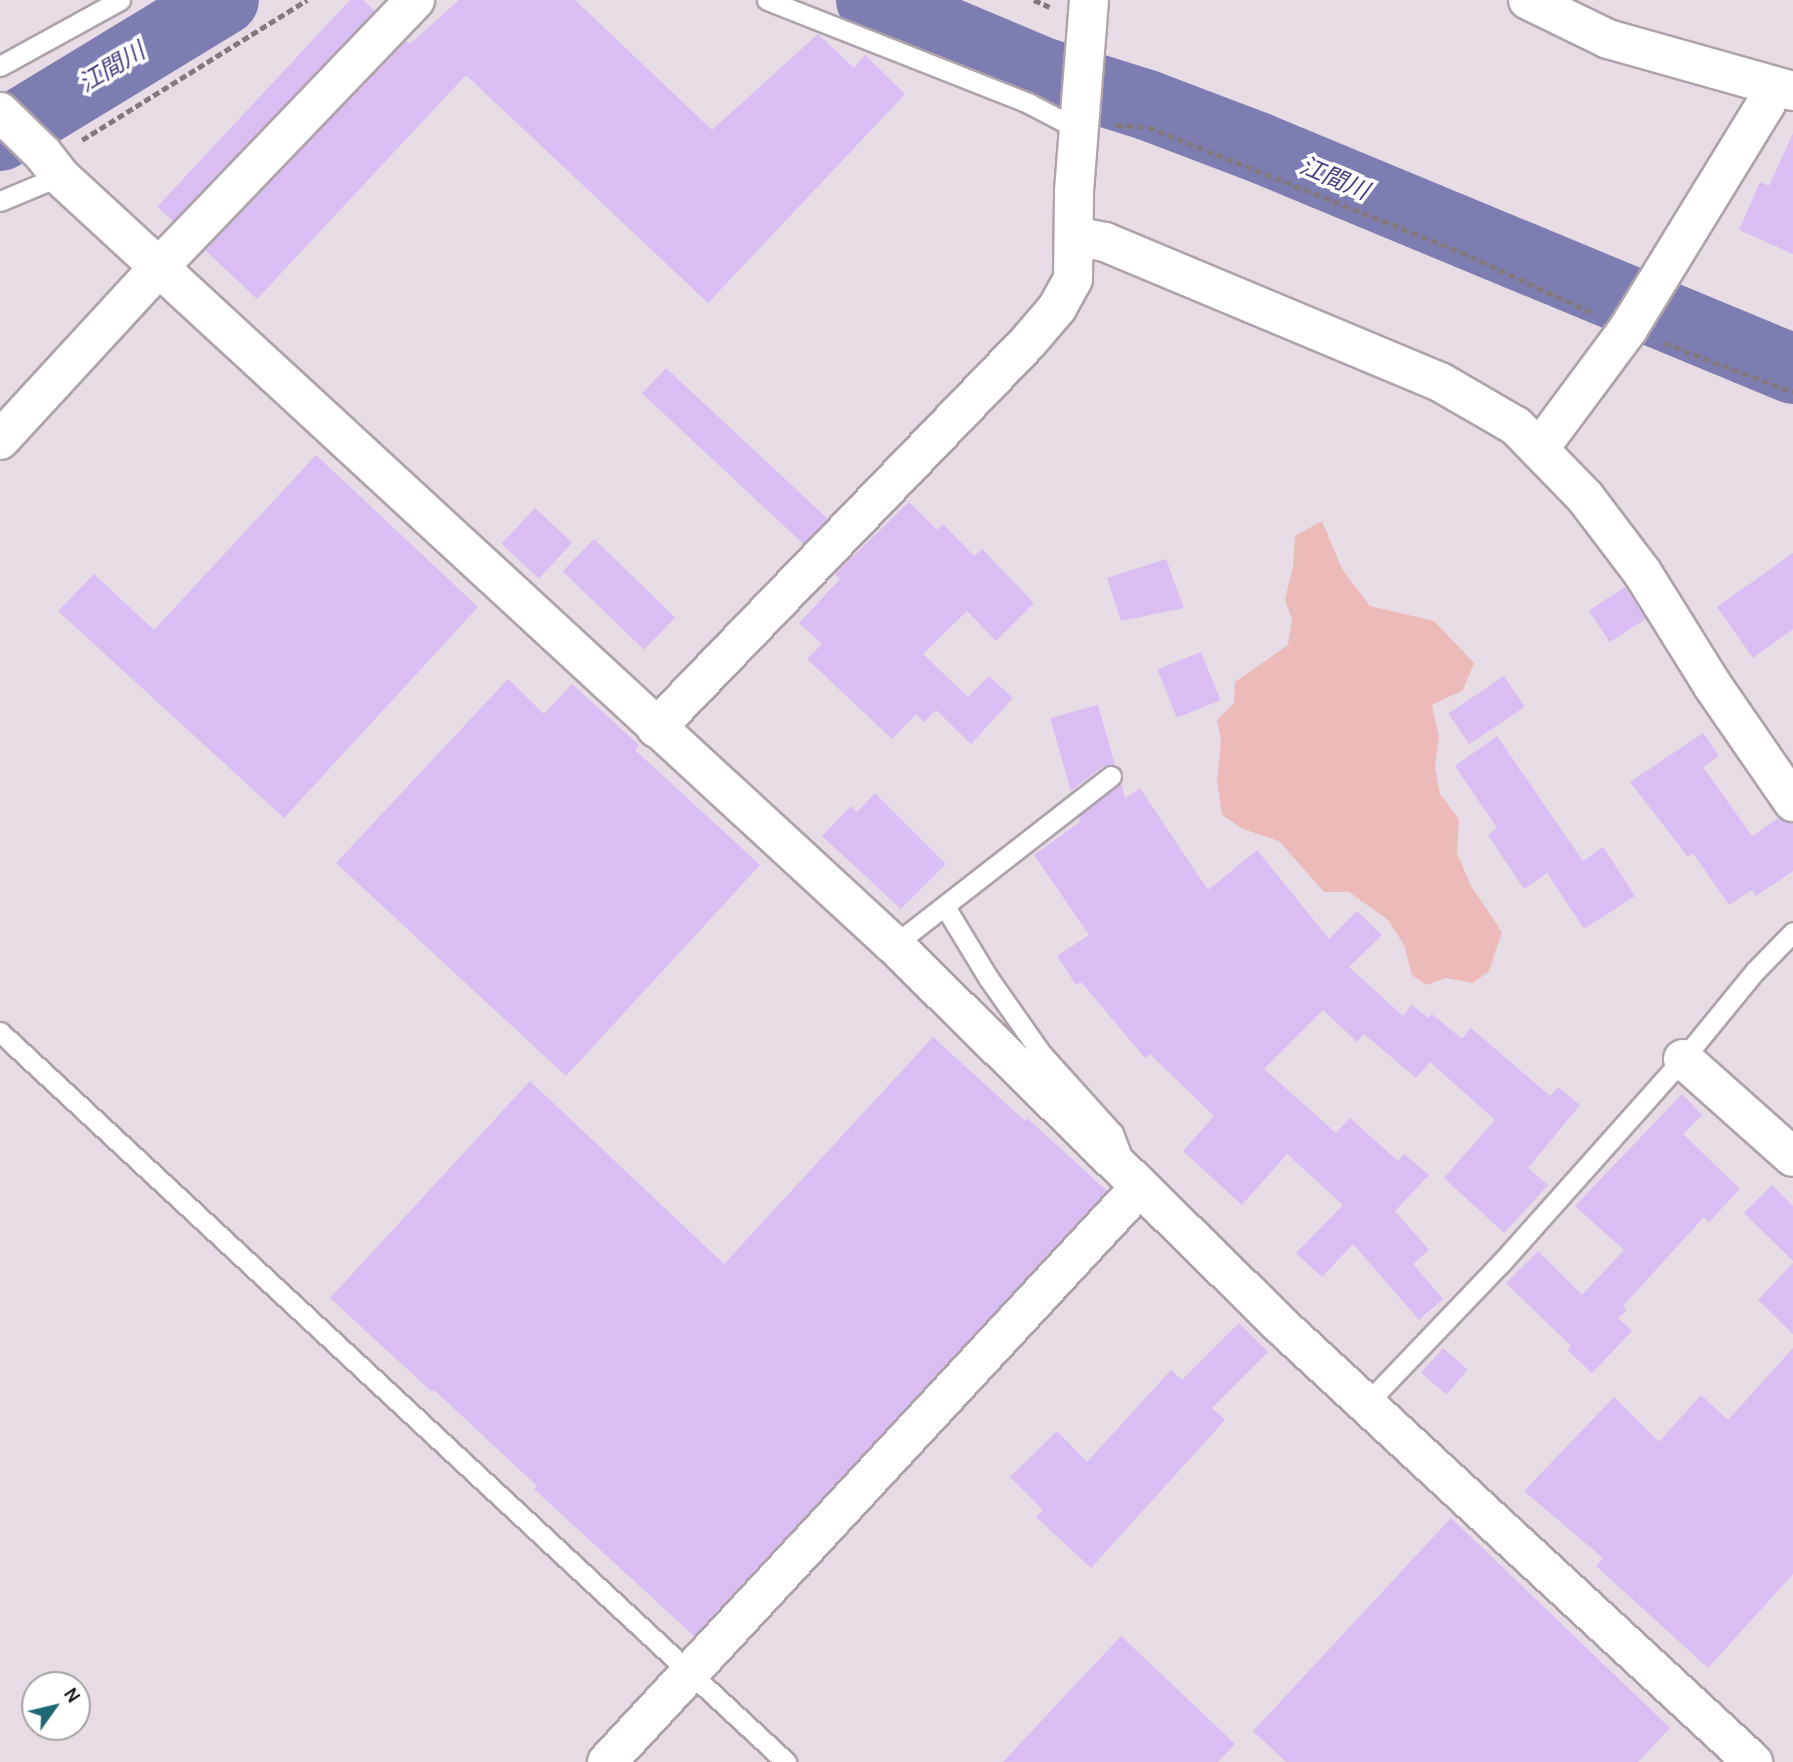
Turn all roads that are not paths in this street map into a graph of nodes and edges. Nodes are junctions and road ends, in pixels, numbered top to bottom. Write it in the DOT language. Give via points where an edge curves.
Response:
graph roads {
  1 [pos="120,0"];
  2 [pos="415,0"];
  3 [pos="767,0"];
  4 [pos="1528,0"];
  5 [pos="1088,18"];
  6 [pos="0,66"];
  7 [pos="1783,89"];
  8 [pos="0,112"];
  9 [pos="1079,118"];
  10 [pos="52,165"];
  11 [pos="0,201"];
  12 [pos="1074,236"];
  13 [pos="159,267"];
  14 [pos="0,440"];
  15 [pos="1539,449"];
  16 [pos="656,728"];
  17 [pos="1111,776"];
  18 [pos="1793,802"];
  19 [pos="948,903"];
  20 [pos="1793,932"];
  21 [pos="894,945"];
  22 [pos="0,1032"];
  23 [pos="1683,1059"];
  24 [pos="1793,1157"];
  25 [pos="1135,1182"];
  26 [pos="1367,1403"];
  27 [pos="690,1673"];
  28 [pos="607,1762"];
  29 [pos="786,1762"];
  30 [pos="1753,1762"];
  1 -- 6 [label="lane"];
  2 -- 13 [label="street"];
  3 -- 9 [label="lane" via="1028,103"];
  4 -- 7 [label="street" via="1608,38"];
  5 -- 9 [label="street"];
  7 -- 15 [label="street" via="1766,104 1631,324"];
  8 -- 10 [label="street"];
  9 -- 12 [label="street"];
  10 -- 11 [label="lane"];
  10 -- 13 [label="street"];
  12 -- 15 [label="street" via="1105,242 1440,382 1516,426"];
  12 -- 16 [label="street" via="1073,279 1057,308"];
  13 -- 14 [label="street"];
  13 -- 16 [label="street"];
  15 -- 18 [label="street" via="1585,497 1642,572 1713,687"];
  16 -- 21 [label="street"];
  17 -- 19 [label="lane"];
  19 -- 21 [label="lane"];
  19 -- 25 [label="lane" via="947,910 989,979 1041,1053 1113,1133"];
  20 -- 23 [label="lane"];
  21 -- 25 [label="street"];
  22 -- 27 [label="lane"];
  23 -- 24 [label="street"];
  23 -- 26 [label="lane" via="1501,1263"];
  25 -- 26 [label="street"];
  25 -- 27 [label="street"];
  26 -- 30 [label="street"];
  27 -- 28 [label="street"];
  27 -- 29 [label="lane"];
}
